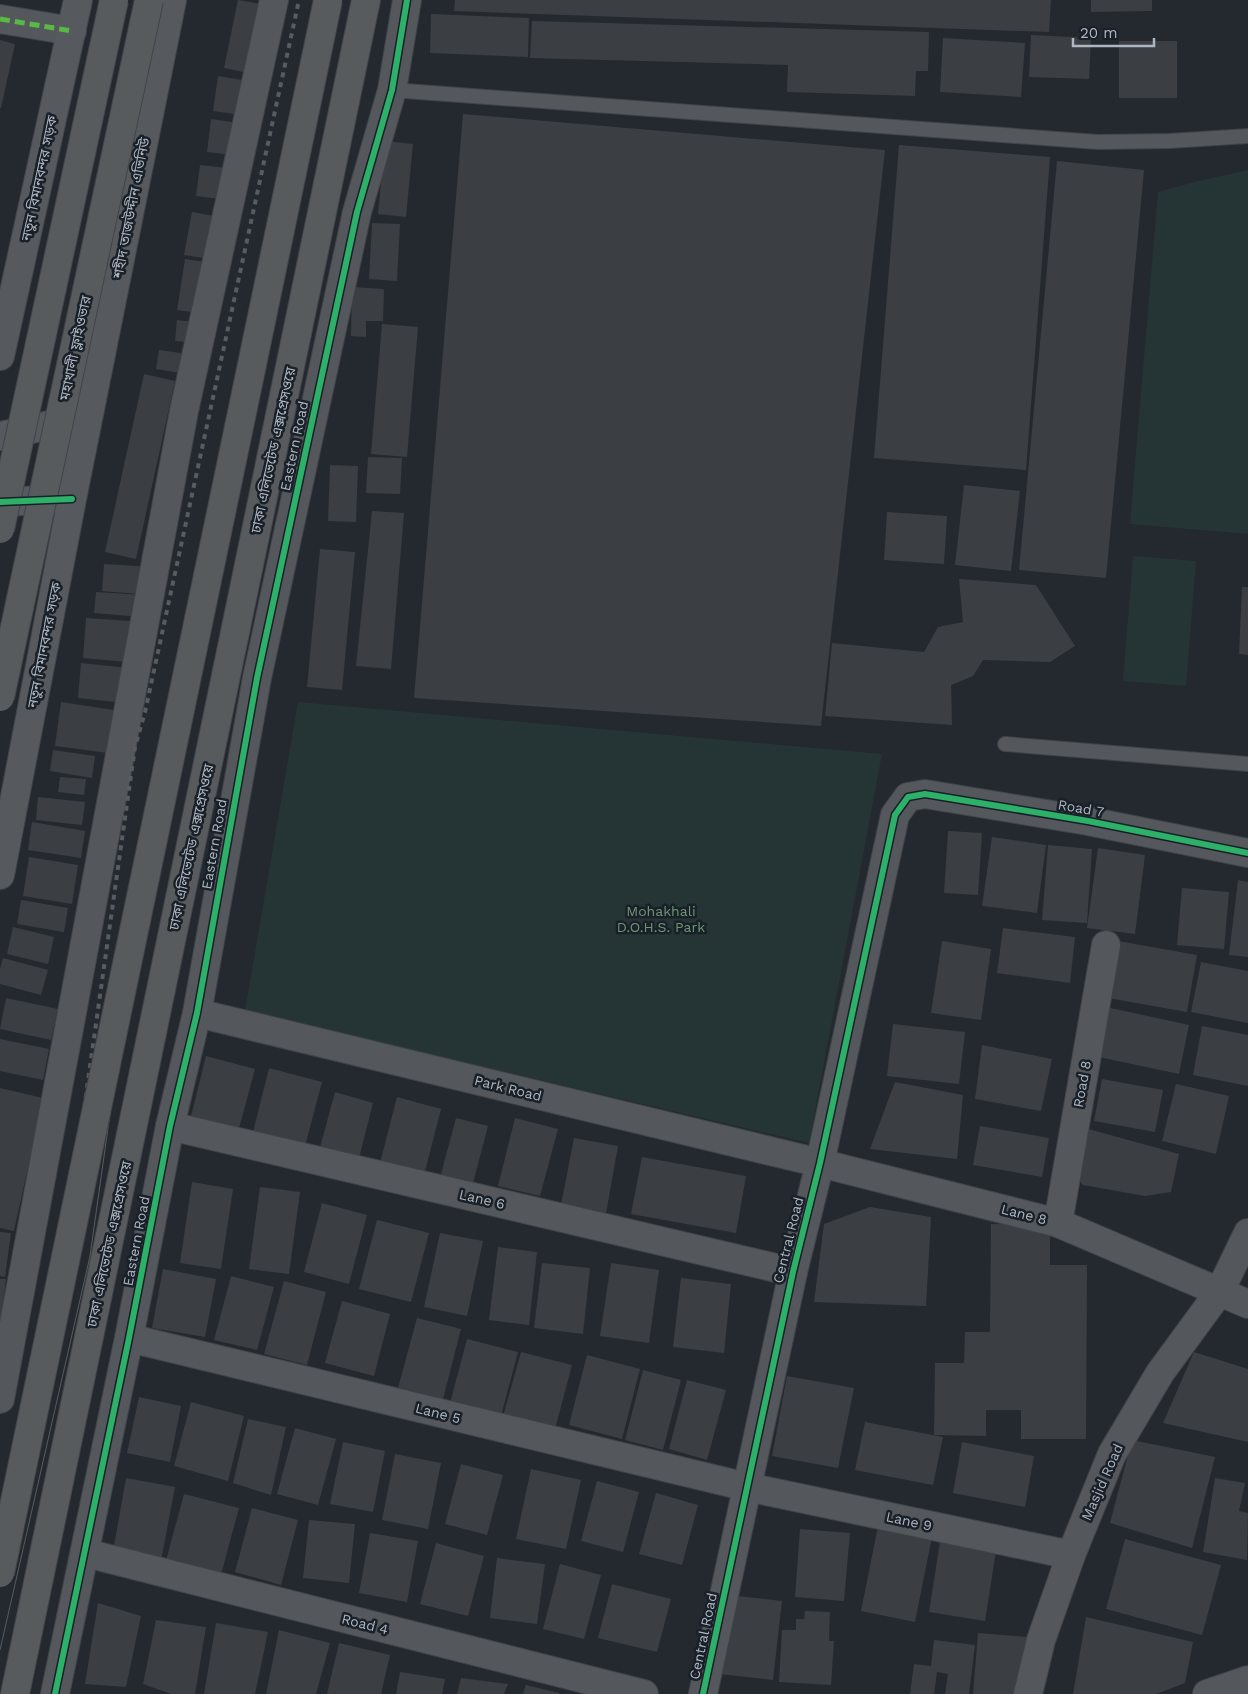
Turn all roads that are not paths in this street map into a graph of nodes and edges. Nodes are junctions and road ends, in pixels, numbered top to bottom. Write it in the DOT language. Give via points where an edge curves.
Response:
graph roads {
  1 [pos="78,0"];
  2 [pos="114,0"];
  3 [pos="149,0"];
  4 [pos="172,0"];
  5 [pos="274,0"];
  6 [pos="328,0"];
  7 [pos="366,0"];
  8 [pos="407,0"];
  9 [pos="0,19"];
  10 [pos="72,31"];
  11 [pos="392,90"];
  12 [pos="1248,136"];
  13 [pos="0,356"];
  14 [pos="89,416"];
  15 [pos="0,436"];
  16 [pos="72,499"];
  17 [pos="0,502"];
  18 [pos="0,529"];
  19 [pos="0,697"];
  20 [pos="1005,744"];
  21 [pos="1248,764"];
  22 [pos="908,797"];
  23 [pos="1248,853"];
  24 [pos="0,875"];
  25 [pos="1106,945"];
  26 [pos="197,1013"];
  27 [pos="170,1126"];
  28 [pos="820,1163"];
  29 [pos="1058,1223"];
  30 [pos="1248,1233"];
  31 [pos="793,1272"];
  32 [pos="1220,1291"];
  33 [pos="1248,1304"];
  34 [pos="129,1338"];
  35 [pos="0,1399"];
  36 [pos="747,1487"];
  37 [pos="86,1553"];
  38 [pos="1071,1555"];
  39 [pos="0,1573"];
  40 [pos="1248,1680"];
  41 [pos="706,1693"];
  42 [pos="15,1694"];
  43 [pos="55,1694"];
  44 [pos="644,1694"];
  45 [pos="1028,1694"];
  46 [pos="1207,1694"];
  1 -- 10 [label="main road, নতুন বিমানবন্দর সড়ক"];
  2 -- 18 [label="highway, bridge"];
  3 -- 19 [label="highway, মহাখালী ফ্লাইওভার, bridge"];
  4 -- 14 [label="main road, শহীদ তাজউদ্দীন এভিনিউ"];
  5 -- 35 [label="street" via="184,411"];
  6 -- 39 [label="highway, bridge"];
  7 -- 42 [label="highway, ঢাকা এলিভেটেড এক্সপ্রেসওয়ে"];
  8 -- 11 [label="street, Eastern Road"];
  9 -- 10 [label="street"];
  10 -- 13 [label="main road, নতুন বিমানবন্দর সড়ক"];
  11 -- 12 [label="lane" via="1098,142"];
  11 -- 26 [label="street, Eastern Road" via="358,212 259,669"];
  14 -- 15 [label="main road"];
  14 -- 16 [label="main road, নতুন বিমানবন্দর সড়ক"];
  16 -- 17 [label="main road"];
  16 -- 24 [label="main road, নতুন বিমানবন্দর সড়ক"];
  20 -- 21 [label="lane"];
  22 -- 23 [label="street, Road 7" via="925,794"];
  22 -- 28 [label="street, Central Road" via="895,815"];
  25 -- 29 [label="street, Road 8"];
  26 -- 27 [label="street, Eastern Road"];
  26 -- 28 [label="street, Park Road"];
  27 -- 31 [label="street, Lane 6"];
  27 -- 34 [label="street, Eastern Road"];
  28 -- 29 [label="street, Lane 8"];
  28 -- 31 [label="street, Central Road"];
  29 -- 32 [label="street, Lane 8"];
  30 -- 32 [label="street, Masjid Road"];
  31 -- 36 [label="street, Central Road"];
  32 -- 33 [label="street, Lane 8"];
  32 -- 38 [label="street, Masjid Road" via="1160,1373 1112,1454"];
  34 -- 36 [label="street, Lane 5"];
  34 -- 37 [label="street, Eastern Road"];
  36 -- 38 [label="street, Lane 9"];
  36 -- 41 [label="street, Central Road"];
  37 -- 43 [label="street, Eastern Road"];
  37 -- 44 [label="street, Road 4"];
  38 -- 45 [label="street, Masjid Road" via="1041,1640"];
  40 -- 46 [label="street"];
}
